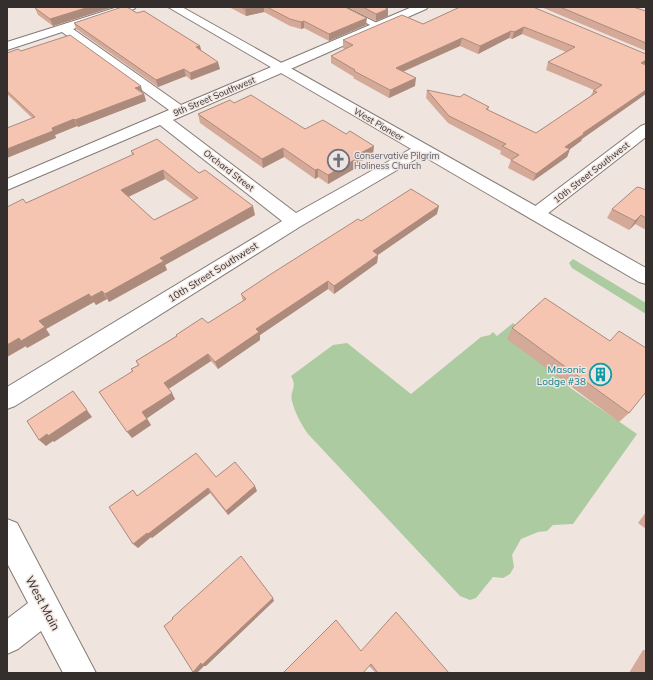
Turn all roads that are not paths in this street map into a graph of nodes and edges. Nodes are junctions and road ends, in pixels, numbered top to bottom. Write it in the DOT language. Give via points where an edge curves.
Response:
graph roads {
  1 [pos="130,7"];
  2 [pos="174,7"];
  3 [pos="339,7"];
  4 [pos="422,7"];
  5 [pos="379,26"];
  6 [pos="64,28"];
  7 [pos="7,46"];
  8 [pos="281,68"];
  9 [pos="179,112"];
  10 [pos="162,119"];
  11 [pos="646,129"];
  12 [pos="422,149"];
  13 [pos="7,185"];
  14 [pos="536,214"];
  15 [pos="295,222"];
  16 [pos="646,277"];
  17 [pos="7,399"];
  18 [pos="7,533"];
  19 [pos="45,609"];
  20 [pos="7,638"];
  21 [pos="80,673"];
  1 -- 6 [label="street"];
  2 -- 8 [label="street, West Pioneer"];
  3 -- 5 [label="lane"];
  4 -- 5 [label="street, 9th Street Southwest"];
  5 -- 8 [label="street, 9th Street Southwest"];
  6 -- 7 [label="street"];
  6 -- 9 [label="street"];
  8 -- 9 [label="street, 9th Street Southwest"];
  8 -- 12 [label="street, West Pioneer"];
  9 -- 10 [label="street, 9th Street Southwest"];
  10 -- 13 [label="street, 9th Street Southwest"];
  10 -- 15 [label="street, Orchard Street"];
  11 -- 14 [label="street, 10th Street Southwest"];
  12 -- 14 [label="street, West Pioneer"];
  12 -- 15 [label="street, 10th Street Southwest"];
  14 -- 16 [label="street, West Pioneer"];
  15 -- 17 [label="street, 10th Street Southwest"];
  18 -- 19 [label="street, West Main"];
  19 -- 20 [label="street"];
  19 -- 21 [label="street, West Main"];
}
